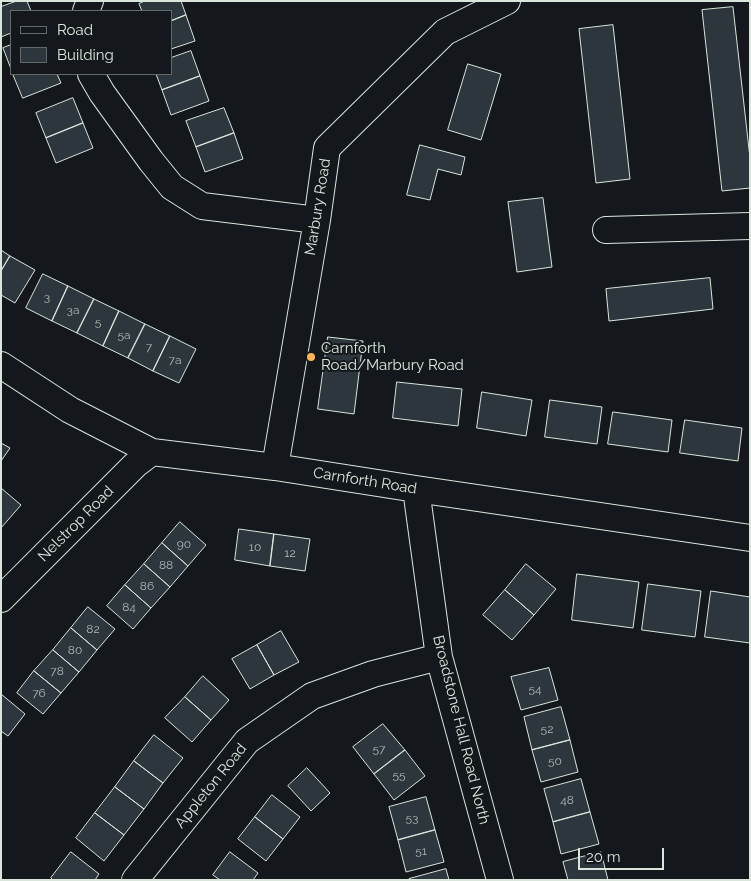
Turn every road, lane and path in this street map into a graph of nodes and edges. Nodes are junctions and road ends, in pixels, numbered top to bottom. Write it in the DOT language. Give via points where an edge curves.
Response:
graph roads {
  1 [pos="507,1"];
  2 [pos="92,75"];
  3 [pos="317,220"];
  4 [pos="750,226"];
  5 [pos="606,230"];
  6 [pos="1,365"];
  7 [pos="152,452"];
  8 [pos="275,467"];
  9 [pos="416,489"];
  10 [pos="750,538"];
  11 [pos="1,599"];
  12 [pos="439,657"];
  13 [pos="135,880"];
  14 [pos="500,880"];
  1 -- 3 [label="street, Marbury Road" via="445,32 327,148"];
  2 -- 3 [label="street" via="172,187 202,206"];
  3 -- 8 [label="street, Marbury Road"];
  4 -- 5 [label="street"];
  6 -- 7 [label="street, Carnforth Road" via="70,410"];
  7 -- 8 [label="street, Carnforth Road"];
  7 -- 11 [label="street, Nelstrop Road" via="135,465"];
  8 -- 9 [label="street, Carnforth Road"];
  9 -- 10 [label="street, Carnforth Road"];
  9 -- 12 [label="street, Broadstone Hall Road North"];
  12 -- 13 [label="street, Appleton Road" via="373,674 312,696 247,741"];
  12 -- 14 [label="street, Broadstone Hall Road North"];
}
